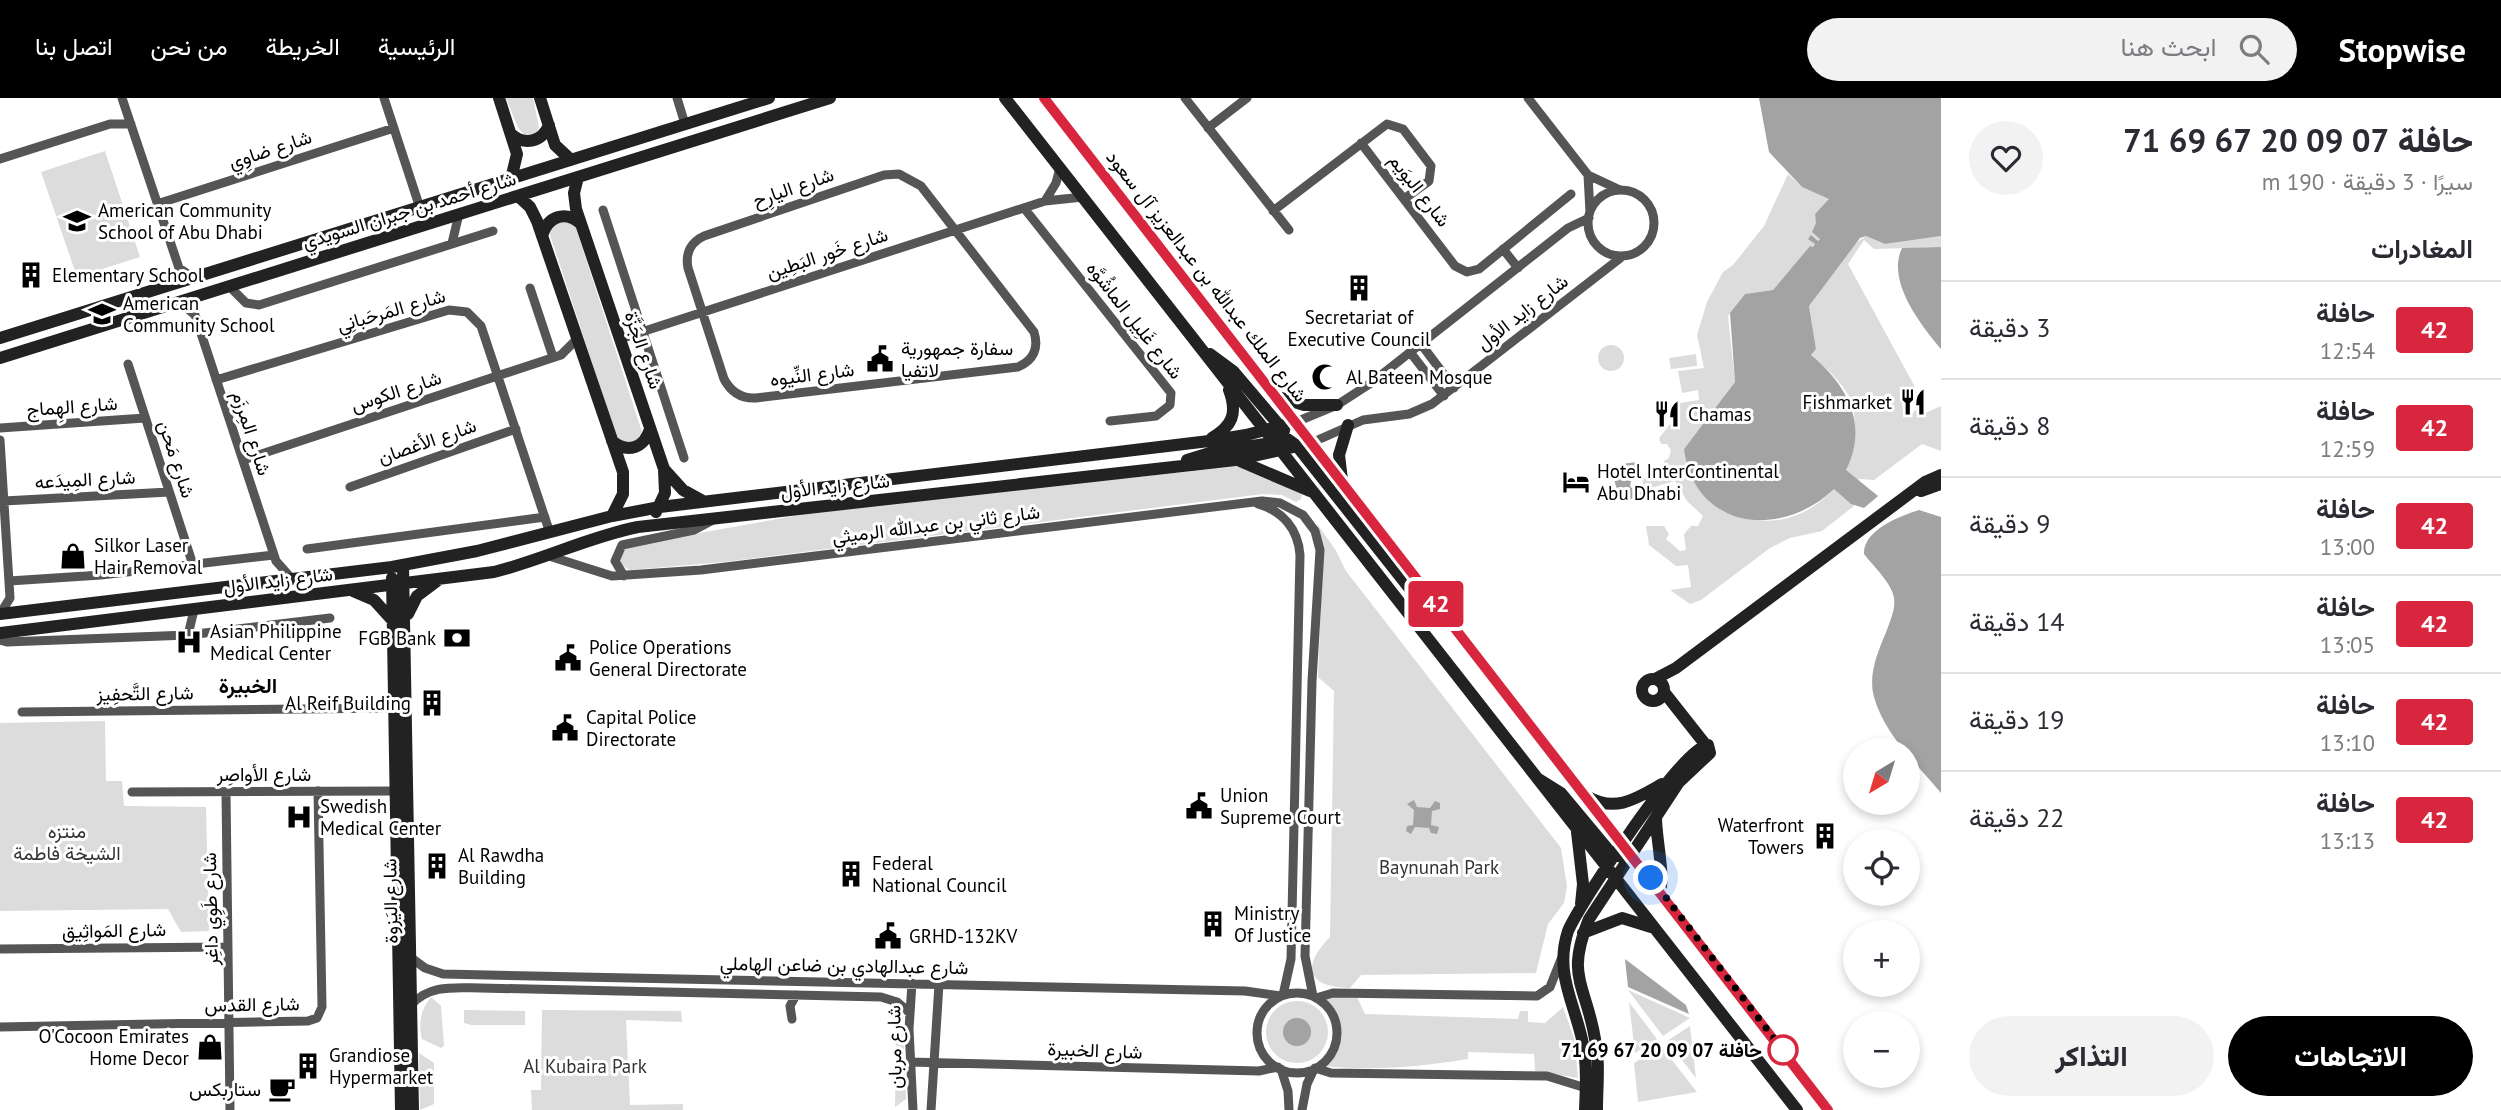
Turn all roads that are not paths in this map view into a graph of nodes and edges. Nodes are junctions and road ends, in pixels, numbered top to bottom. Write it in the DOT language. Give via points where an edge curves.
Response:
graph roads {
  1 [pos="122,98"];
  2 [pos="384,98"];
  3 [pos="499,98"];
  4 [pos="540,98"];
  5 [pos="677,98"];
  6 [pos="769,98"];
  7 [pos="830,98"];
  8 [pos="1005,98"];
  9 [pos="1044,98"];
  10 [pos="1185,98"];
  11 [pos="1247,98"];
  12 [pos="1528,98"];
  13 [pos="127,111"];
  14 [pos="110,124"];
  15 [pos="131,124"];
  16 [pos="685,124"];
  17 [pos="549,125"];
  18 [pos="394,128"];
  19 [pos="1208,128"];
  20 [pos="511,134"];
  21 [pos="1361,143"];
  22 [pos="0,159"];
  23 [pos="571,160"];
  24 [pos="1060,168"];
  25 [pos="1588,175"];
  26 [pos="578,177"];
  27 [pos="512,179"];
  28 [pos="1621,191"];
  29 [pos="1571,194"];
  30 [pos="518,196"];
  31 [pos="1083,197"];
  32 [pos="1404,198"];
  33 [pos="1045,201"];
  34 [pos="157,204"];
  35 [pos="420,208"];
  36 [pos="1024,208"];
  37 [pos="603,210"];
  38 [pos="1273,211"];
  39 [pos="459,214"];
  40 [pos="394,216"];
  41 [pos="1590,216"];
  42 [pos="580,223"];
  43 [pos="351,229"];
  44 [pos="956,230"];
  45 [pos="1289,230"];
  46 [pos="493,231"];
  47 [pos="398,233"];
  48 [pos="542,236"];
  49 [pos="452,243"];
  50 [pos="356,247"];
  51 [pos="1503,249"];
  52 [pos="1623,256"];
  53 [pos="179,268"];
  54 [pos="1518,268"];
  55 [pos="195,279"];
  56 [pos="229,286"];
  57 [pos="166,287"];
  58 [pos="530,288"];
  59 [pos="200,295"];
  60 [pos="173,304"];
  61 [pos="704,312"];
  62 [pos="194,315"];
  63 [pos="643,332"];
  64 [pos="0,338"];
  65 [pos="577,339"];
  66 [pos="620,340"];
  67 [pos="1421,344"];
  68 [pos="1203,351"];
  69 [pos="1410,352"];
  70 [pos="557,356"];
  71 [pos="0,359"];
  72 [pos="584,360"];
  73 [pos="128,363"];
  74 [pos="498,376"];
  75 [pos="1225,379"];
  76 [pos="216,380"];
  77 [pos="1454,388"];
  78 [pos="1274,395"];
  79 [pos="1444,396"];
  80 [pos="1337,405"];
  81 [pos="145,418"];
  82 [pos="1110,421"];
  83 [pos="1296,422"];
  84 [pos="1348,425"];
  85 [pos="1279,426"];
  86 [pos="0,428"];
  87 [pos="516,429"];
  88 [pos="650,429"];
  89 [pos="1265,430"];
  90 [pos="0,440"];
  91 [pos="612,440"];
  92 [pos="1209,440"];
  93 [pos="1286,443"];
  94 [pos="1311,443"];
  95 [pos="684,457"];
  96 [pos="243,460"];
  97 [pos="1236,460"];
  98 [pos="1177,466"];
  99 [pos="664,469"];
  100 [pos="1941,475"];
  101 [pos="1343,484"];
  102 [pos="1941,486"];
  103 [pos="350,487"];
  104 [pos="169,492"];
  105 [pos="1317,495"];
  106 [pos="1911,495"];
  107 [pos="4,501"];
  108 [pos="703,501"];
  109 [pos="1253,503"];
  110 [pos="660,507"];
  111 [pos="612,516"];
  112 [pos="545,517"];
  113 [pos="715,519"];
  114 [pos="638,527"];
  115 [pos="550,533"];
  116 [pos="3,535"];
  117 [pos="307,549"];
  118 [pos="549,556"];
  119 [pos="275,558"];
  120 [pos="193,565"];
  121 [pos="398,566"];
  122 [pos="1300,568"];
  123 [pos="1319,568"];
  124 [pos="624,576"];
  125 [pos="292,579"];
  126 [pos="441,579"];
  127 [pos="9,581"];
  128 [pos="264,583"];
  129 [pos="398,585"];
  130 [pos="349,591"];
  131 [pos="10,598"];
  132 [pos="194,610"];
  133 [pos="25,611"];
  134 [pos="0,614"];
  135 [pos="330,618"];
  136 [pos="400,621"];
  137 [pos="1451,622"];
  138 [pos="187,635"];
  139 [pos="2,638"];
  140 [pos="1676,668"];
  141 [pos="1655,679"];
  142 [pos="1661,695"];
  143 [pos="395,708"];
  144 [pos="22,712"];
  145 [pos="1691,726"];
  146 [pos="1705,744"];
  147 [pos="1690,754"];
  148 [pos="1535,777"];
  149 [pos="1665,782"];
  150 [pos="318,791"];
  151 [pos="396,791"];
  152 [pos="132,792"];
  153 [pos="226,792"];
  154 [pos="1586,796"];
  155 [pos="1657,818"];
  156 [pos="1577,832"];
  157 [pos="1628,849"];
  158 [pos="1616,856"];
  159 [pos="1611,874"];
  160 [pos="1660,890"];
  161 [pos="1580,908"];
  162 [pos="1653,928"];
  163 [pos="1583,933"];
  164 [pos="228,947"];
  165 [pos="0,949"];
  166 [pos="1562,955"];
  167 [pos="410,957"];
  168 [pos="480,975"];
  169 [pos="912,983"];
  170 [pos="939,984"];
  171 [pos="481,988"];
  172 [pos="796,995"];
  173 [pos="1282,995"];
  174 [pos="1314,997"];
  175 [pos="407,1008"];
  176 [pos="910,1013"];
  177 [pos="792,1019"];
  178 [pos="229,1022"];
  179 [pos="0,1027"];
  180 [pos="910,1062"];
  181 [pos="936,1063"];
  182 [pos="1279,1068"];
  183 [pos="1315,1068"];
  184 [pos="1586,1088"];
  185 [pos="230,1110"];
  186 [pos="401,1110"];
  187 [pos="413,1110"];
  188 [pos="913,1110"];
  189 [pos="931,1110"];
  190 [pos="1289,1110"];
  191 [pos="1302,1110"];
  192 [pos="1585,1110"];
  193 [pos="1597,1110"];
  194 [pos="1797,1110"];
  195 [pos="1828,1110"];
  1 -- 13 [label="street"];
  2 -- 18 [label="street"];
  3 -- 20 [label="main road"];
  4 -- 17 [label="main road"];
  5 -- 16 [label="street"];
  6 -- 16 [label="main road, شارع أحمد بن جبران السويدي"];
  7 -- 26 [label="main road, شارع أحمد بن جبران السويدي"];
  8 -- 24 [label="main road"];
  9 -- 78 [label="main road, شارع الملك عبدالله بن عبدالعزيز آل سعود"];
  10 -- 19 [label="street"];
  11 -- 19 [label="street"];
  12 -- 25 [label="street"];
  13 -- 14 [label="street"];
  13 -- 15 [label="street"];
  14 -- 15 [label="street"];
  14 -- 22 [label="street"];
  15 -- 34 [label="street"];
  16 -- 23 [label="main road, شارع أحمد بن جبران السويدي"];
  17 -- 20 [label="main road" via="531,142"];
  17 -- 23 [label="main road" via="558,150"];
  18 -- 34 [label="street, شارع ضاوِي"];
  18 -- 35 [label="street"];
  19 -- 38 [label="street"];
  20 -- 27 [label="main road" via="517,159"];
  21 -- 32 [label="street, شارع البوَيم"];
  21 -- 32 [label="street" via="1391,123 1399,126 1429,162 1429,181"];
  21 -- 38 [label="street"];
  23 -- 27 [label="main road, شارع أحمد بن جبران السويدي"];
  24 -- 31 [label="main road"];
  24 -- 33 [label="street"];
  25 -- 28 [label="street"];
  25 -- 41 [label="street"];
  26 -- 30 [label="main road, شارع أحمد بن جبران السويدي"];
  26 -- 42 [label="main road, شارع الجَزَّة" via="574,198"];
  27 -- 35 [label="main road, شارع أحمد بن جبران السويدي"];
  28 -- 41 [label="street" via="1601,197"];
  28 -- 52 [label="street" via="1646,202 1654,223 1647,244 1637,253"];
  29 -- 51 [label="street, شارع البوَيم"];
  30 -- 39 [label="main road, شارع أحمد بن جبران السويدي"];
  30 -- 48 [label="main road" via="533,211"];
  31 -- 33 [label="street, شارع خَور البَطِين"];
  31 -- 68 [label="main road"];
  32 -- 51 [label="street, شارع البوَيم" via="1451,258 1468,267 1485,263"];
  33 -- 36 [label="street, شارع خَور البَطِين"];
  34 -- 53 [label="street"];
  35 -- 40 [label="main road, شارع أحمد بن جبران السويدي"];
  36 -- 44 [label="street, شارع خَور البَطِين"];
  36 -- 82 [label="street, شارع غَلِيل الماشُوَّه" via="1171,393 1170,405 1160,415"];
  37 -- 63 [label="street"];
  38 -- 45 [label="street"];
  39 -- 47 [label="main road, شارع أحمد بن جبران السويدي"];
  39 -- 49 [label="street"];
  40 -- 43 [label="main road, شارع أحمد بن جبران السويدي"];
  40 -- 47 [label="main road" via="392,225"];
  41 -- 52 [label="street" via="1591,235 1599,247"];
  41 -- 54 [label="street, شارع زايد الأول"];
  42 -- 48 [label="main road" via="559,216 547,223"];
  42 -- 66 [label="main road, شارع الجَزَّة"];
  43 -- 50 [label="main road" via="357,237"];
  43 -- 55 [label="main road, شارع أحمد بن جبران السويدي"];
  44 -- 61 [label="street, شارع خَور البَطِين"];
  44 -- 61 [label="street, شارع اليارِح" via="914,179 894,173 873,179 695,241 687,262"];
  44 -- 61 [label="street, شارع النِّيوه" via="1034,332 1035,351 1023,365 746,398 726,383"];
  46 -- 49 [label="street"];
  47 -- 50 [label="main road, شارع أحمد بن جبران السويدي"];
  48 -- 65 [label="main road"];
  49 -- 56 [label="street" via="259,306 246,303"];
  50 -- 56 [label="main road, شارع أحمد بن جبران السويدي"];
  51 -- 54 [label="street"];
  52 -- 77 [label="street, شارع زايد الأول"];
  53 -- 55 [label="street"];
  53 -- 57 [label="street"];
  54 -- 67 [label="street, شارع زايد الأول"];
  55 -- 57 [label="main road, شارع أحمد بن جبران السويدي"];
  56 -- 59 [label="main road, شارع أحمد بن جبران السويدي"];
  57 -- 60 [label="main road" via="160,299"];
  57 -- 64 [label="main road, شارع أحمد بن جبران السويدي"];
  58 -- 70 [label="street"];
  59 -- 60 [label="main road, شارع أحمد بن جبران السويدي"];
  59 -- 62 [label="street"];
  60 -- 62 [label="street, شارع المِرزَم"];
  60 -- 71 [label="main road, شارع أحمد بن جبران السويدي"];
  61 -- 63 [label="street, شارع خَور البَطِين"];
  62 -- 76 [label="street, شارع المِرزَم"];
  63 -- 66 [label="street, شارع خَور البَطِين"];
  63 -- 95 [label="street"];
  65 -- 70 [label="street, شارع الكوس"];
  65 -- 72 [label="main road"];
  66 -- 88 [label="main road, شارع الجَزَّة"];
  67 -- 69 [label="street, شارع زايد الأول"];
  67 -- 77 [label="street"];
  68 -- 75 [label="main road"];
  68 -- 85 [label="main road" via="1227,366"];
  69 -- 79 [label="street"];
  69 -- 80 [label="street, شارع زايد الأول"];
  70 -- 72 [label="street"];
  70 -- 74 [label="street, شارع الكوس"];
  72 -- 91 [label="main road"];
  73 -- 81 [label="street, شارع مَحن"];
  74 -- 76 [label="street, شارع المَرحَبانِي" via="479,322 456,309"];
  74 -- 87 [label="street, شارع المَرحَبانِي"];
  74 -- 96 [label="street, شارع الكوس"];
  75 -- 89 [label="main road"];
  75 -- 92 [label="main road" via="1234,415 1227,428"];
  76 -- 96 [label="street, شارع المِرزَم"];
  77 -- 79 [label="street, شارع زايد الأول"];
  78 -- 80 [label="main road" via="1304,405"];
  78 -- 83 [label="main road, شارع الملك عبدالله بن عبدالعزيز آل سعود"];
  79 -- 84 [label="street, شارع زايد الأول" via="1409,414"];
  80 -- 83 [label="street, شارع زايد الأول"];
  81 -- 86 [label="street, شارع الهِماج"];
  81 -- 104 [label="street, شارع مَحن"];
  83 -- 85 [label="main road, شارع زايد الأول"];
  83 -- 93 [label="main road"];
  83 -- 94 [label="main road, شارع الملك عبدالله بن عبدالعزيز آل سعود"];
  84 -- 94 [label="street, شارع زايد الأول"];
  84 -- 101 [label="main road" via="1339,455"];
  85 -- 89 [label="main road, شارع زايد الأول"];
  85 -- 93 [label="main road"];
  87 -- 103 [label="street, شارع الأغصان"];
  87 -- 112 [label="street, شارع المَرحَبانِي"];
  88 -- 91 [label="main road" via="645,442 632,448"];
  88 -- 99 [label="main road, شارع الجَزَّة"];
  89 -- 92 [label="main road, شارع زايد الأول"];
  89 -- 93 [label="main road"];
  90 -- 107 [label="street"];
  91 -- 111 [label="main road" via="624,487"];
  92 -- 108 [label="main road, شارع زايد الأول"];
  93 -- 94 [label="main road, شارع زايد الأول"];
  93 -- 97 [label="main road, شارع زايد الأول"];
  93 -- 98 [label="main road" via="1206,453"];
  93 -- 105 [label="main road"];
  93 -- 137 [label="main road" via="1427,609"];
  94 -- 101 [label="main road, شارع الملك عبدالله بن عبدالعزيز آل سعود"];
  96 -- 119 [label="street, شارع المِرزَم"];
  97 -- 98 [label="main road, شارع زايد الأول"];
  97 -- 105 [label="main road"];
  98 -- 113 [label="main road, شارع زايد الأول"];
  99 -- 108 [label="main road"];
  99 -- 110 [label="main road, شارع الجَزَّة" via="666,489"];
  100 -- 106 [label="main road"];
  101 -- 137 [label="main road, شارع الملك عبدالله بن عبدالعزيز آل سعود"];
  102 -- 106 [label="main road"];
  104 -- 107 [label="street, شارع المِيدَعه"];
  104 -- 120 [label="street, شارع مَحن"];
  105 -- 148 [label="main road"];
  106 -- 140 [label="main road"];
  107 -- 116 [label="street"];
  108 -- 110 [label="main road, شارع زايد الأول"];
  109 -- 122 [label="street" via="1273,510 1290,524 1300,548"];
  109 -- 123 [label="street, شارع ثاني بن عبدالله الرميثي" via="1276,502 1303,515 1317,538"];
  109 -- 124 [label="street, شارع ثاني بن عبدالله الرميثي"];
  110 -- 111 [label="main road, شارع زايد الأول"];
  110 -- 114 [label="main road"];
  111 -- 115 [label="main road, شارع زايد الأول"];
  112 -- 115 [label="street, شارع المَرحَبانِي"];
  112 -- 117 [label="street"];
  113 -- 114 [label="main road, شارع زايد الأول"];
  113 -- 124 [label="street" via="694,530 622,545 615,561"];
  114 -- 118 [label="main road, شارع زايد الأول"];
  115 -- 121 [label="main road, شارع زايد الأول"];
  116 -- 127 [label="street"];
  118 -- 124 [label="street, شارع ثاني بن عبدالله الرميثي" via="598,573"];
  118 -- 126 [label="main road, شارع زايد الأول" via="494,572"];
  119 -- 120 [label="street"];
  119 -- 125 [label="street, شارع المِرزَم"];
  119 -- 128 [label="street"];
  120 -- 127 [label="street"];
  121 -- 125 [label="main road, شارع زايد الأول"];
  121 -- 129 [label="main road, شارع اليَزوة"];
  122 -- 123 [label="street" via="1310,563"];
  122 -- 173 [label="street" via="1292,946"];
  123 -- 174 [label="street, شارع ثاني بن عبدالله الرميثي" via="1305,956"];
  125 -- 128 [label="main road, شارع زايد الأول"];
  126 -- 129 [label="main road, شارع زايد الأول"];
  126 -- 136 [label="main road" via="417,596"];
  127 -- 131 [label="street"];
  128 -- 133 [label="main road, شارع زايد الأول"];
  129 -- 130 [label="main road, شارع زايد الأول"];
  129 -- 136 [label="main road, شارع اليَزوة"];
  130 -- 132 [label="main road, شارع زايد الأول"];
  130 -- 136 [label="main road" via="374,600"];
  131 -- 133 [label="street"];
  131 -- 134 [label="street"];
  132 -- 138 [label="street"];
  132 -- 139 [label="main road, شارع زايد الأول"];
  133 -- 134 [label="main road, شارع زايد الأول"];
  135 -- 138 [label="street"];
  136 -- 143 [label="main road, شارع اليَزوة"];
  136 -- 167 [label="main road, شارع اليَزوة"];
  137 -- 154 [label="main road, شارع الملك عبدالله بن عبدالعزيز آل سعود"];
  138 -- 139 [label="street"];
  140 -- 141 [label="main road"];
  140 -- 142 [label="main road"];
  141 -- 142 [label="main road" via="1662,683"];
  141 -- 142 [label="main road" via="1647,680 1642,690 1647,699"];
  142 -- 145 [label="main road"];
  143 -- 144 [label="street, شارع التَّحفِيز"];
  143 -- 151 [label="main road, شارع اليَزوة"];
  145 -- 146 [label="main road"];
  145 -- 147 [label="main road"];
  146 -- 147 [label="main road"];
  146 -- 155 [label="main road" via="1710,753 1679,782"];
  147 -- 149 [label="main road"];
  148 -- 156 [label="main road"];
  148 -- 158 [label="main road" via="1561,793"];
  149 -- 154 [label="main road" via="1620,804 1603,804"];
  149 -- 157 [label="main road"];
  150 -- 151 [label="street, شارع الأواصِر"];
  150 -- 153 [label="street, شارع الأواصِر"];
  150 -- 178 [label="street, شارع القدس" via="321,1013 308,1021"];
  151 -- 175 [label="main road, شارع اليَزوة"];
  152 -- 153 [label="street, شارع الأواصِر"];
  153 -- 164 [label="street, شارع طَوِي داغِر"];
  154 -- 157 [label="main road, شارع الملك عبدالله بن عبدالعزيز آل سعود"];
  155 -- 157 [label="main road"];
  155 -- 160 [label="main road"];
  156 -- 159 [label="main road"];
  156 -- 161 [label="main road" via="1583,884"];
  157 -- 158 [label="main road"];
  157 -- 159 [label="main road"];
  157 -- 160 [label="main road, شارع الملك عبدالله بن عبدالعزيز آل سعود"];
  158 -- 159 [label="main road"];
  159 -- 161 [label="main road"];
  159 -- 162 [label="main road"];
  159 -- 163 [label="main road"];
  160 -- 195 [label="main road, شارع الملك عبدالله بن عبدالعزيز آل سعود"];
  161 -- 166 [label="main road" via="1567,931"];
  162 -- 163 [label="main road" via="1617,918"];
  162 -- 194 [label="main road"];
  163 -- 193 [label="main road" via="1576,974 1596,1043"];
  164 -- 165 [label="street, شارع المَواثِيق"];
  164 -- 178 [label="street, شارع طَوِي داغِر"];
  166 -- 174 [label="street" via="1550,987 1536,996 1333,993"];
  166 -- 184 [label="main road" via="1565,989 1583,1046"];
  167 -- 168 [label="street, شارع عبدالهادي بن ضاعن الهاملي" via="437,972"];
  167 -- 175 [label="main road, شارع اليَزوة"];
  168 -- 169 [label="street, شارع عبدالهادي بن ضاعن الهاملي"];
  168 -- 171 [label="street"];
  169 -- 170 [label="street, شارع عبدالهادي بن ضاعن الهاملي"];
  169 -- 176 [label="street, شارع مربان"];
  170 -- 173 [label="street, شارع عبدالهادي بن ضاعن الهاملي"];
  170 -- 181 [label="street, شارع مربان"];
  171 -- 172 [label="street, شارع عبدالهادي بن ضاعن الهاملي"];
  171 -- 175 [label="street, شارع عبدالهادي بن ضاعن الهاملي" via="438,989"];
  172 -- 176 [label="street, شارع عبدالهادي بن ضاعن الهاملي" via="881,997"];
  172 -- 177 [label="street" via="790,1006"];
  173 -- 174 [label="street"];
  173 -- 182 [label="street" via="1264,1009 1257,1030 1262,1052"];
  174 -- 183 [label="street" via="1331,1013 1337,1034 1331,1054"];
  175 -- 186 [label="main road, شارع اليَزوة"];
  175 -- 187 [label="main road, شارع اليَزوة"];
  176 -- 180 [label="street, شارع مربان"];
  178 -- 179 [label="street, شارع القدس"];
  178 -- 185 [label="street, شارع طَوِي داغِر"];
  180 -- 181 [label="street, شارع الخبيرة"];
  180 -- 188 [label="street, شارع مربان"];
  181 -- 182 [label="street, شارع الخبيرة"];
  181 -- 189 [label="street, شارع مربان"];
  182 -- 183 [label="street" via="1294,1072"];
  182 -- 190 [label="street"];
  183 -- 184 [label="street" via="1331,1073 1548,1076"];
  183 -- 191 [label="street"];
  184 -- 192 [label="main road"];
}
